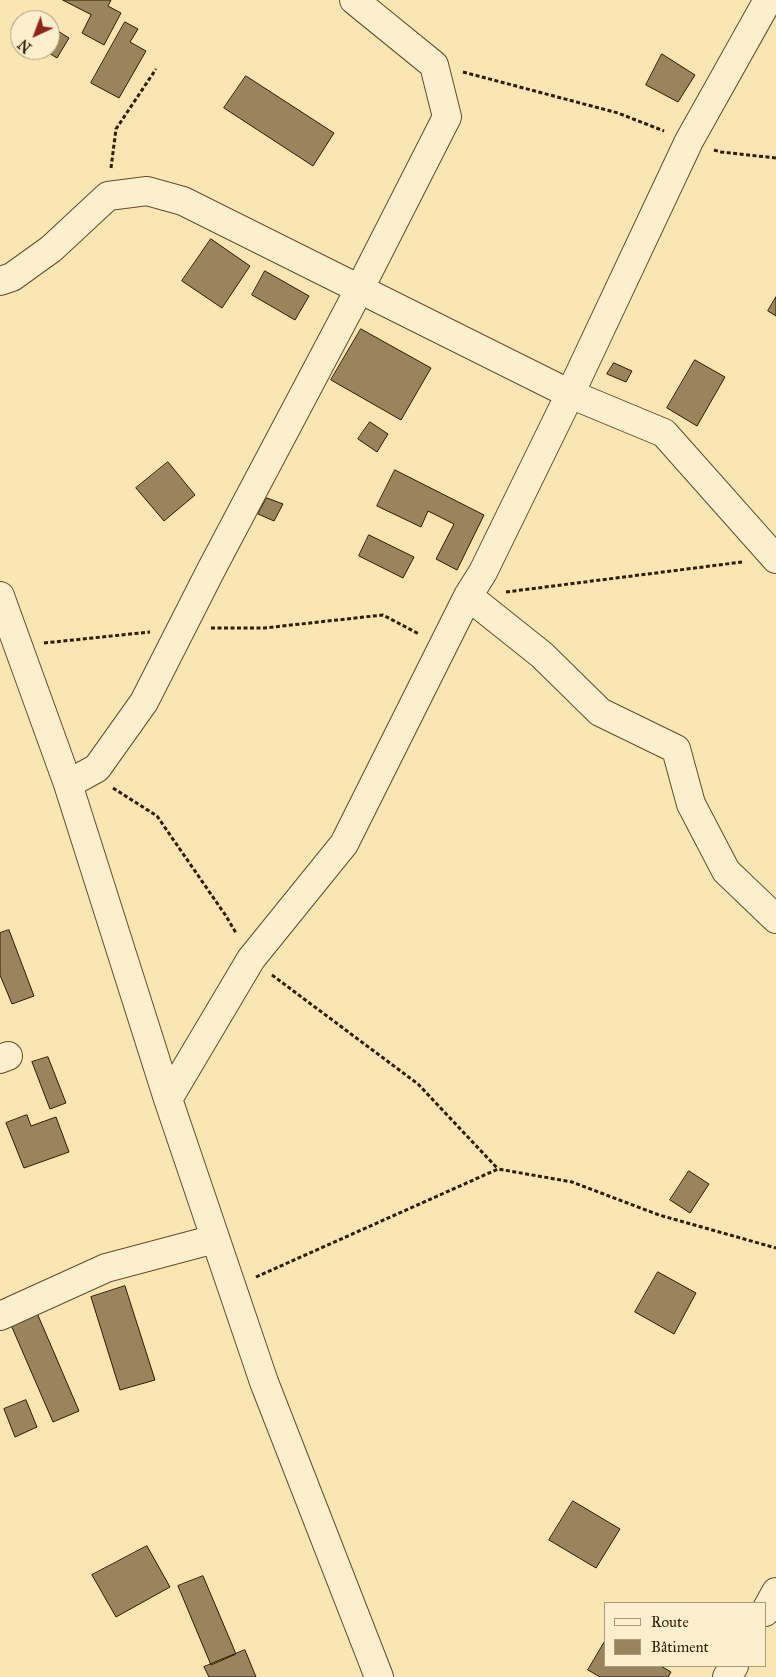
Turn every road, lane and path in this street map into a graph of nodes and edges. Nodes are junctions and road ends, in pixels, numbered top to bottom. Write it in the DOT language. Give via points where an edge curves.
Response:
graph roads {
  1 [pos="354,0"];
  2 [pos="768,0"];
  3 [pos="434,65"];
  4 [pos="156,69"];
  5 [pos="689,140"];
  6 [pos="776,158"];
  7 [pos="108,196"];
  8 [pos="0,281"];
  9 [pos="359,290"];
  10 [pos="570,394"];
  11 [pos="776,557"];
  12 [pos="0,596"];
  13 [pos="468,596"];
  14 [pos="181,628"];
  15 [pos="18,645"];
  16 [pos="443,648"];
  17 [pos="68,784"];
  18 [pos="776,918"];
  19 [pos="251,959"];
  20 [pos="168,1099"];
  21 [pos="498,1169"];
  22 [pos="215,1239"];
  23 [pos="776,1248"];
  24 [pos="232,1288"];
  25 [pos="0,1316"];
  26 [pos="776,1592"];
  27 [pos="766,1610"];
  28 [pos="380,1677"];
  1 -- 3 [label="street"];
  2 -- 5 [label="street"];
  3 -- 5 [label="path" via="618,113"];
  3 -- 9 [label="street" via="447,117"];
  4 -- 7 [label="path" via="116,129"];
  5 -- 6 [label="path" via="721,152"];
  5 -- 10 [label="street"];
  7 -- 8 [label="street" via="51,249 12,277"];
  7 -- 9 [label="street" via="147,191 182,201"];
  9 -- 10 [label="street"];
  9 -- 14 [label="street"];
  10 -- 11 [label="street" via="664,433"];
  10 -- 13 [label="street" via="483,572"];
  11 -- 13 [label="path"];
  12 -- 15 [label="street"];
  13 -- 16 [label="street"];
  13 -- 18 [label="street" via="542,655 600,712 676,749 691,804 726,871"];
  14 -- 15 [label="path"];
  14 -- 16 [label="path" via="264,628 383,615"];
  14 -- 17 [label="street" via="144,702 98,768"];
  15 -- 17 [label="street"];
  16 -- 19 [label="street" via="344,844"];
  17 -- 19 [label="path" via="108,785 157,816 226,916"];
  17 -- 20 [label="street"];
  19 -- 20 [label="street"];
  19 -- 21 [label="path" via="418,1084"];
  20 -- 22 [label="street"];
  21 -- 23 [label="path" via="572,1182 659,1215"];
  21 -- 24 [label="path"];
  22 -- 24 [label="street"];
  22 -- 25 [label="street" via="106,1268"];
  24 -- 28 [label="street" via="264,1382"];
  26 -- 27 [label="street"];
}
